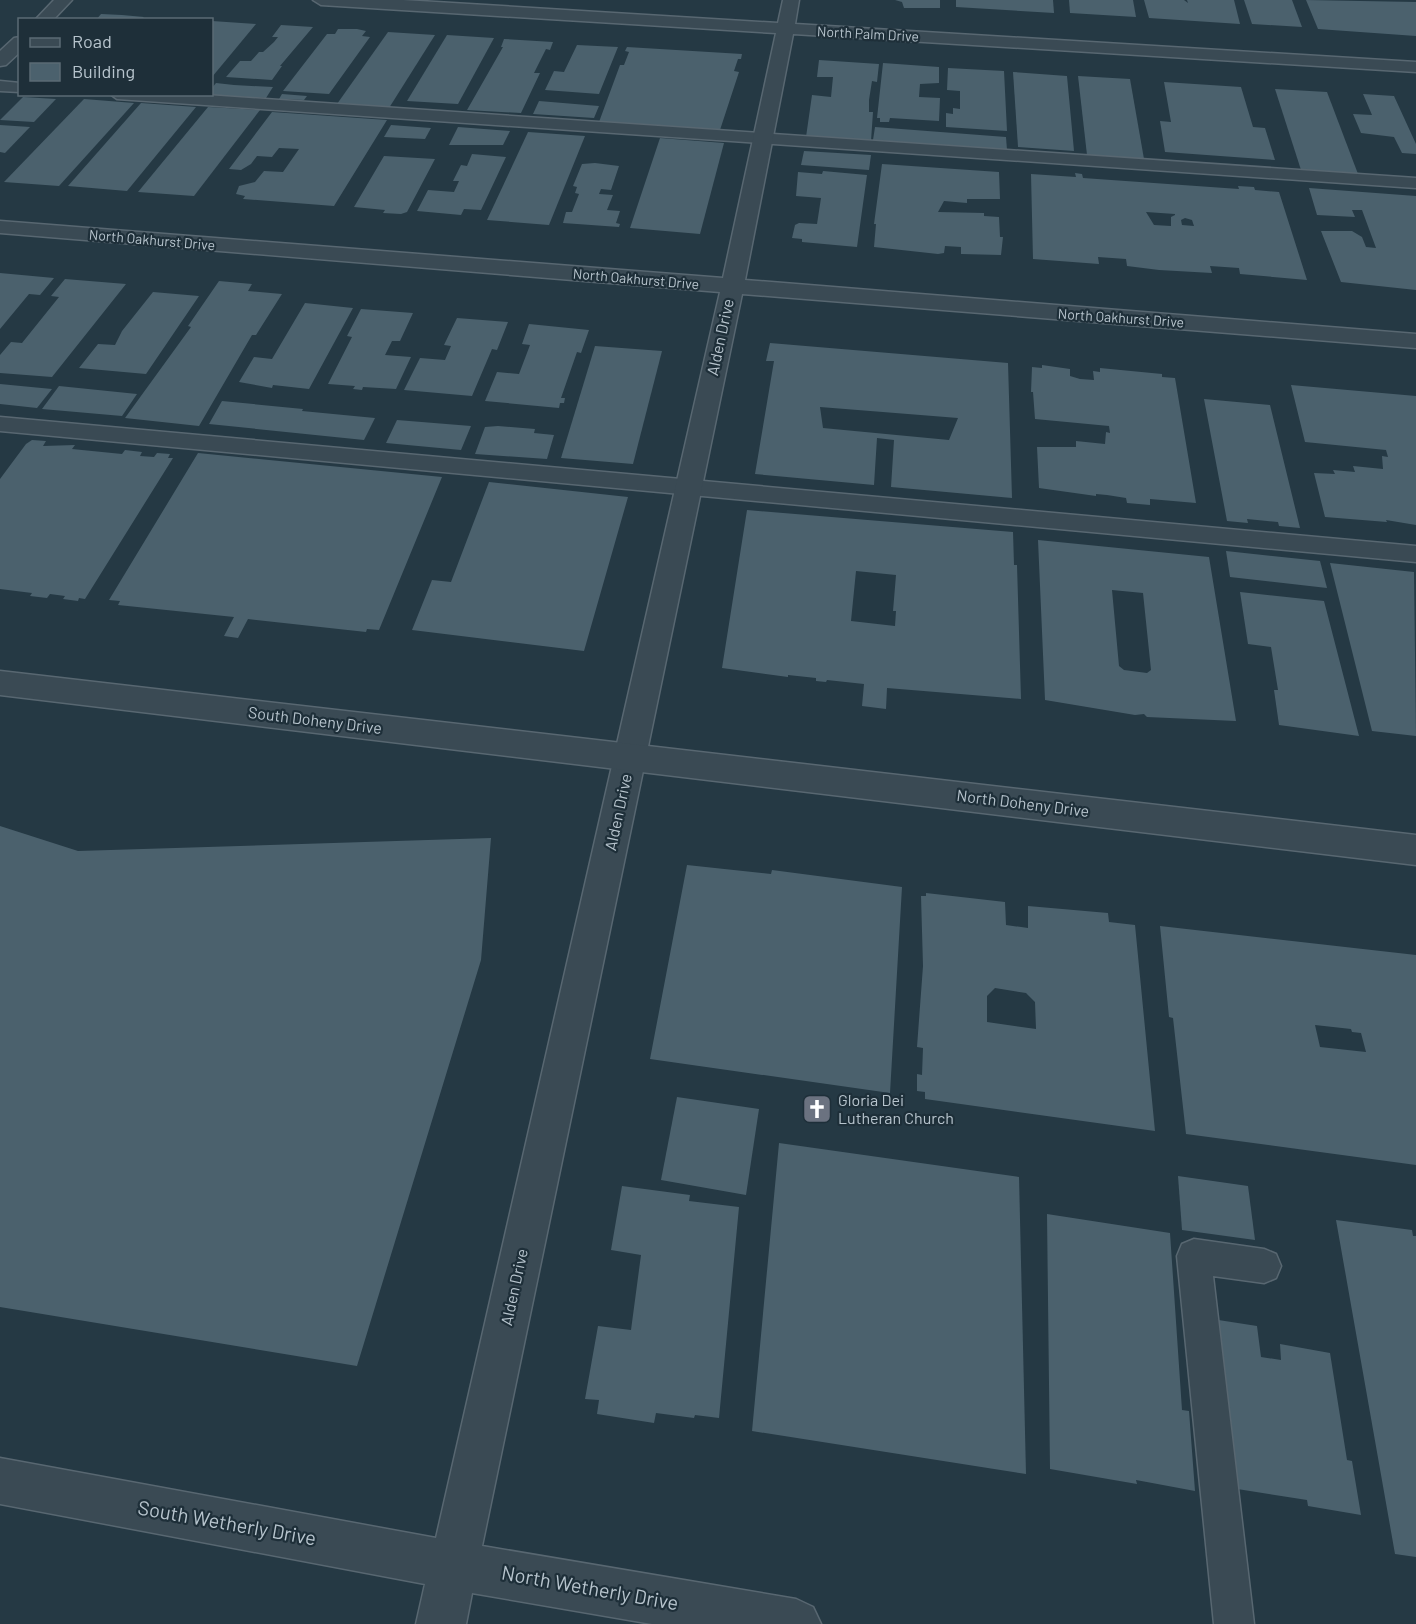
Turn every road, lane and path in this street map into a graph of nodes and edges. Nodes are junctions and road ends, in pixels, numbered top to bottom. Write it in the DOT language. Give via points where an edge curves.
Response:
graph roads {
  1 [pos="64,0"];
  2 [pos="321,0"];
  3 [pos="791,0"];
  4 [pos="45,18"];
  5 [pos="784,30"];
  6 [pos="18,44"];
  7 [pos="0,61"];
  8 [pos="1416,66"];
  9 [pos="0,86"];
  10 [pos="18,88"];
  11 [pos="145,96"];
  12 [pos="764,140"];
  13 [pos="1416,183"];
  14 [pos="0,227"];
  15 [pos="731,287"];
  16 [pos="1416,341"];
  17 [pos="0,424"];
  18 [pos="688,488"];
  19 [pos="1416,554"];
  20 [pos="0,683"];
  21 [pos="630,757"];
  22 [pos="1416,850"];
  23 [pos="1264,1266"];
  24 [pos="0,1481"];
  25 [pos="454,1566"];
  26 [pos="441,1624"];
  27 [pos="796,1624"];
  28 [pos="1234,1624"];
  1 -- 4 [label="street"];
  2 -- 5 [label="street, North Palm Drive"];
  3 -- 5 [label="street, Alden Drive"];
  5 -- 8 [label="street, North Palm Drive"];
  5 -- 12 [label="street, Alden Drive"];
  6 -- 7 [label="street"];
  9 -- 10 [label="lane"];
  11 -- 12 [label="lane"];
  12 -- 13 [label="lane"];
  12 -- 15 [label="street, Alden Drive"];
  14 -- 15 [label="street, North Oakhurst Drive"];
  15 -- 16 [label="street, North Oakhurst Drive"];
  15 -- 18 [label="street, Alden Drive"];
  17 -- 18 [label="lane"];
  18 -- 19 [label="lane"];
  18 -- 21 [label="street, Alden Drive"];
  20 -- 21 [label="street, South Doheny Drive"];
  21 -- 22 [label="street, North Doheny Drive"];
  21 -- 25 [label="street, Alden Drive"];
  23 -- 28 [label="lane" via="1194,1256"];
  24 -- 25 [label="street, South Wetherly Drive"];
  25 -- 26 [label="street, Alden Drive"];
  25 -- 27 [label="street, North Wetherly Drive"];
}
